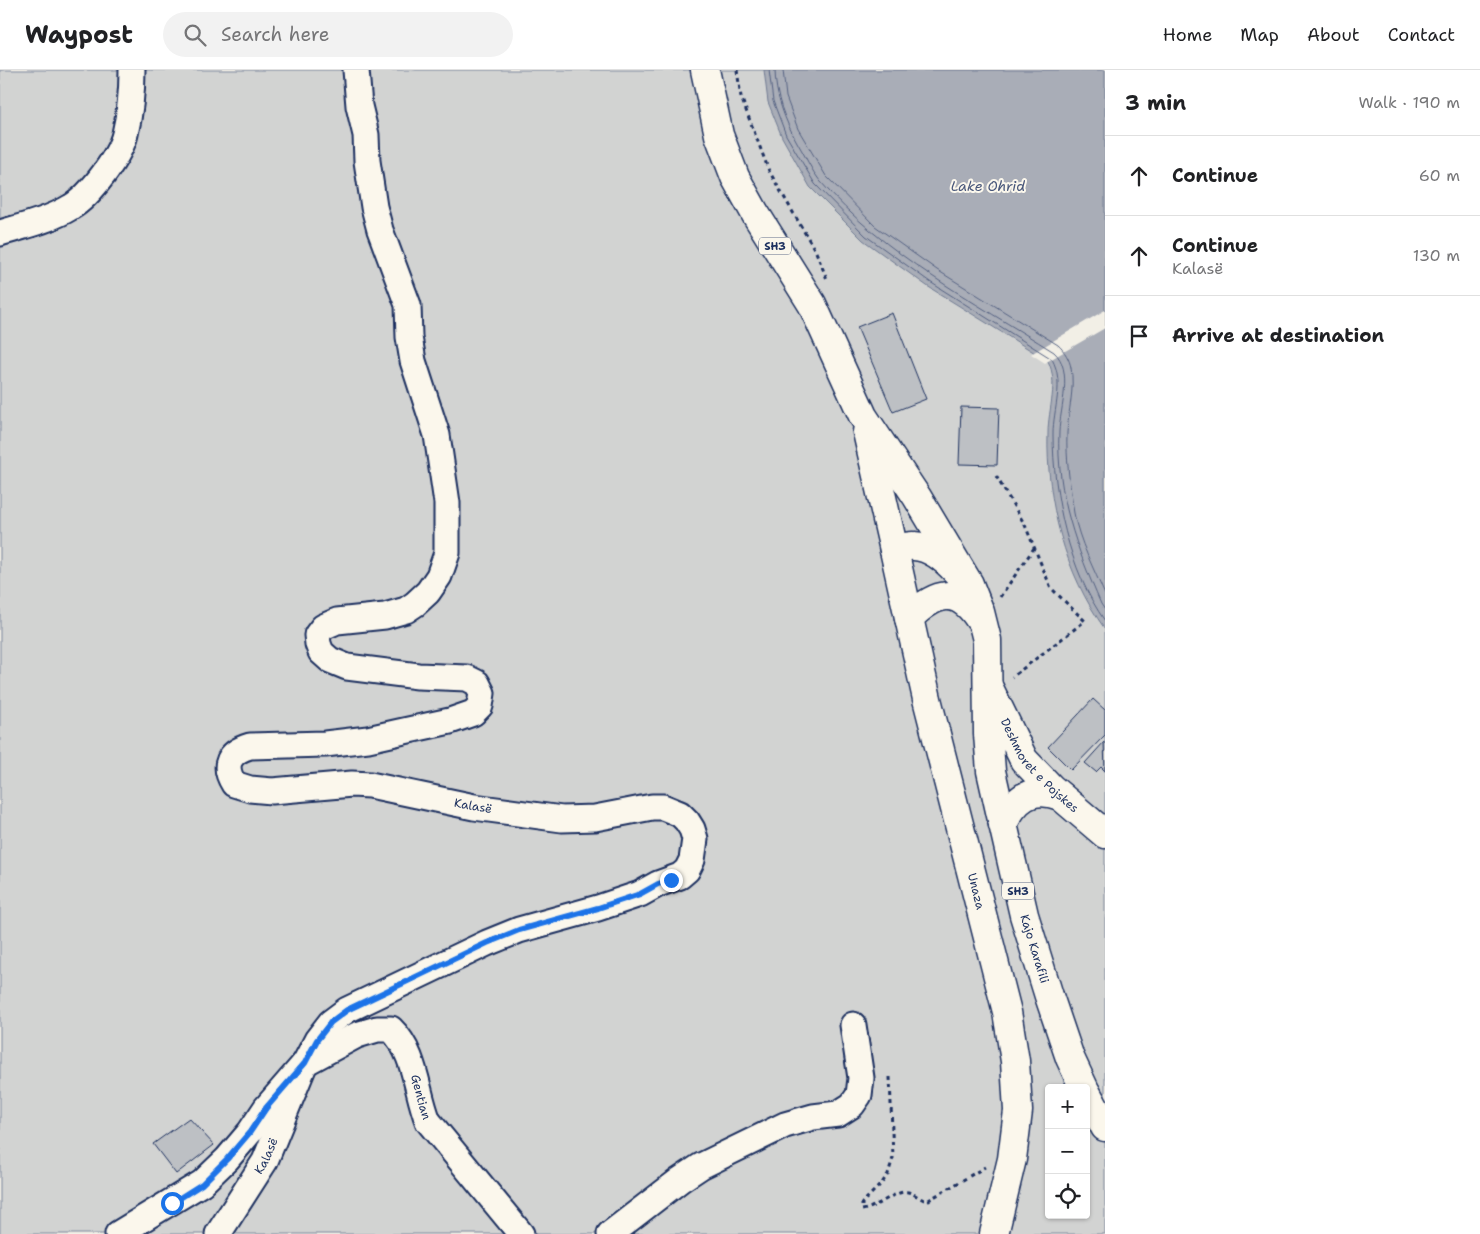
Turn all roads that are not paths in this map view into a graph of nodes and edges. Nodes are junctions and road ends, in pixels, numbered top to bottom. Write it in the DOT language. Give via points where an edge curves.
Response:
graph roads {
  1 [pos="132,70"];
  2 [pos="356,70"];
  3 [pos="706,70"];
  4 [pos="0,233"];
  5 [pos="863,416"];
  6 [pos="894,550"];
  7 [pos="969,584"];
  8 [pos="990,613"];
  9 [pos="909,618"];
  10 [pos="997,684"];
  11 [pos="1060,796"];
  12 [pos="1003,824"];
  13 [pos="1105,834"];
  14 [pos="853,1024"];
  15 [pos="305,1063"];
  16 [pos="1082,1084"];
  17 [pos="1090,1099"];
  18 [pos="1105,1127"];
  19 [pos="118,1234"];
  20 [pos="218,1234"];
  21 [pos="521,1234"];
  22 [pos="610,1234"];
  23 [pos="994,1234"];
  1 -- 4 [label="street" via="125,137 98,182 72,206 42,220"];
  2 -- 15 [label="street, Kalasë" via="374,207 408,305 413,361 438,434 447,503 447,553 439,576 415,604 385,616 323,627 317,635 318,644 330,660 348,667 418,676 467,678 478,683 482,693 480,706 473,713 450,721 368,739 239,749 228,765 229,776 234,784 250,789 272,791 370,785 474,807 562,819 595,818 663,807 680,814 695,839 692,860 680,876 640,894 519,930 347,1010 331,1022"];
  3 -- 5 [label="main road, SH3" via="719,135 735,177 812,304"];
  5 -- 6 [label="main road, Unaza"];
  5 -- 7 [label="main road, SH3"];
  6 -- 7 [label="main road" via="914,546 930,550"];
  6 -- 9 [label="main road, Unaza"];
  7 -- 8 [label="main road, SH3"];
  8 -- 9 [label="main road" via="957,597 947,596 931,600"];
  8 -- 10 [label="main road, SH3" via="987,640"];
  9 -- 23 [label="main road, Unaza" via="1007,1012 1018,1112 1012,1160"];
  10 -- 11 [label="main road, Deshmoret e Pojskes" via="1024,760"];
  10 -- 12 [label="main road, Kajo Karafili / SH3" via="988,734 991,771"];
  11 -- 12 [label="main road" via="1038,791 1029,794 1012,808"];
  11 -- 13 [label="main road, Deshmoret e Pojskes"];
  12 -- 16 [label="main road, Kajo Karafili / SH3" via="1024,915 1070,1058"];
  14 -- 22 [label="street" via="861,1078 859,1096 852,1104 838,1114 785,1125 701,1166"];
  15 -- 19 [label="street" via="250,1132 202,1184"];
  15 -- 20 [label="street, Kalasë" via="265,1161"];
  15 -- 21 [label="street, Gentian" via="357,1035 377,1028 391,1028 399,1036 408,1056 428,1121"];
  17 -- 18 [label="main road"];
}
